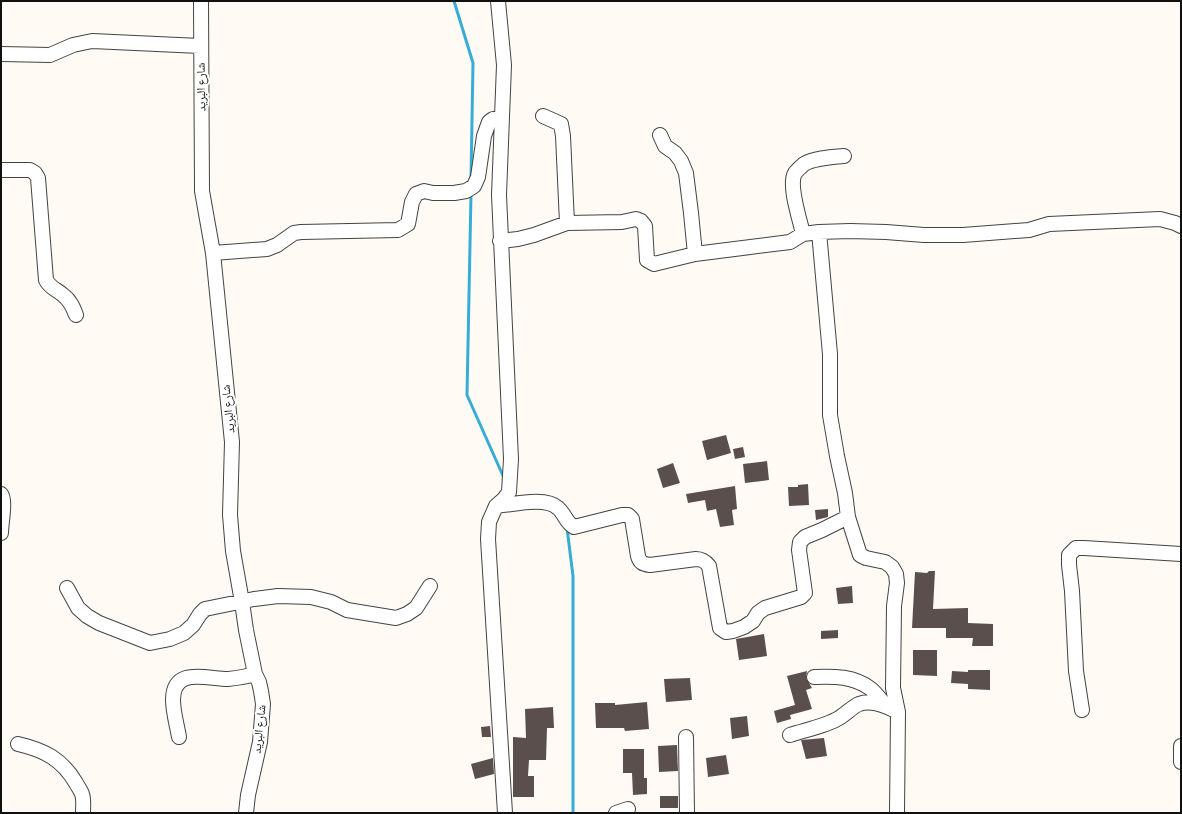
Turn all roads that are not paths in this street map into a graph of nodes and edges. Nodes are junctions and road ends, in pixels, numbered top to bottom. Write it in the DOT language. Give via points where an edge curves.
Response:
graph roads {
  1 [pos="201,1"];
  2 [pos="498,1"];
  3 [pos="200,46"];
  4 [pos="1,54"];
  5 [pos="543,116"];
  6 [pos="502,119"];
  7 [pos="660,135"];
  8 [pos="844,156"];
  9 [pos="1,170"];
  10 [pos="567,222"];
  11 [pos="1181,226"];
  12 [pos="819,232"];
  13 [pos="803,234"];
  14 [pos="500,241"];
  15 [pos="212,253"];
  16 [pos="695,254"];
  17 [pos="76,315"];
  18 [pos="1,494"];
  19 [pos="496,506"];
  20 [pos="848,517"];
  21 [pos="1,533"];
  22 [pos="1181,554"];
  23 [pos="430,586"];
  24 [pos="67,588"];
  25 [pos="242,602"];
  26 [pos="255,674"];
  27 [pos="814,677"];
  28 [pos="891,708"];
  29 [pos="1082,710"];
  30 [pos="790,735"];
  31 [pos="179,737"];
  32 [pos="686,737"];
  33 [pos="18,744"];
  34 [pos="1181,746"];
  35 [pos="1181,762"];
  36 [pos="83,813"];
  37 [pos="246,813"];
  38 [pos="505,813"];
  39 [pos="687,813"];
  40 [pos="897,813"];
  1 -- 3 [label="street, شارع البريد"];
  2 -- 6 [label="street" via="504,65"];
  3 -- 4 [label="street" via="92,41 73,45 50,55"];
  3 -- 15 [label="street, شارع البريد" via="202,191"];
  5 -- 10 [label="street" via="561,124"];
  6 -- 14 [label="street"];
  6 -- 15 [label="street" via="489,122 474,186 466,191 454,193 424,191 416,194 408,224 398,230 301,232 294,233 267,249"];
  7 -- 16 [label="street" via="665,146 681,161 686,172"];
  8 -- 13 [label="street" via="805,164 795,172 793,182"];
  9 -- 17 [label="street" via="30,170 36,173 46,280 49,286 70,301"];
  10 -- 14 [label="street" via="534,235"];
  10 -- 16 [label="street" via="641,221 645,226 647,260 654,264"];
  11 -- 12 [label="street" via="1175,222 1152,219 1049,224 1029,230 963,235"];
  12 -- 13 [label="street"];
  12 -- 20 [label="street" via="830,354 830,415"];
  13 -- 16 [label="street" via="790,242"];
  14 -- 19 [label="street" via="511,459 509,492"];
  15 -- 25 [label="street, شارع البريد" via="232,442 230,515 233,551"];
  18 -- 21 [label="street" via="4,498"];
  19 -- 20 [label="street" via="548,503 558,508 574,527 628,515 632,519 638,556 643,564 696,559 706,562 709,566 720,628 726,632 744,627 765,608 801,598 805,594 800,542 805,537"];
  19 -- 38 [label="street" via="489,522 488,539"];
  20 -- 28 [label="street" via="860,555 885,562 896,574"];
  22 -- 29 [label="street" via="1076,548 1069,555 1076,671"];
  23 -- 25 [label="street" via="416,608 396,618 347,610 326,600 311,597 278,596"];
  24 -- 25 [label="street" via="78,608 87,616 150,643 184,634 205,609"];
  25 -- 26 [label="street, شارع البريد"];
  26 -- 31 [label="street" via="227,679 200,676 184,678 173,699"];
  26 -- 37 [label="street, شارع البريد" via="261,691 263,716"];
  27 -- 28 [label="street" via="834,676 854,680 872,689"];
  28 -- 30 [label="street" via="875,703 860,703 840,718"];
  28 -- 40 [label="street"];
  32 -- 39 [label="street"];
  33 -- 36 [label="street" via="49,754 62,765 83,795"];
  34 -- 35 [label="street"];
}
